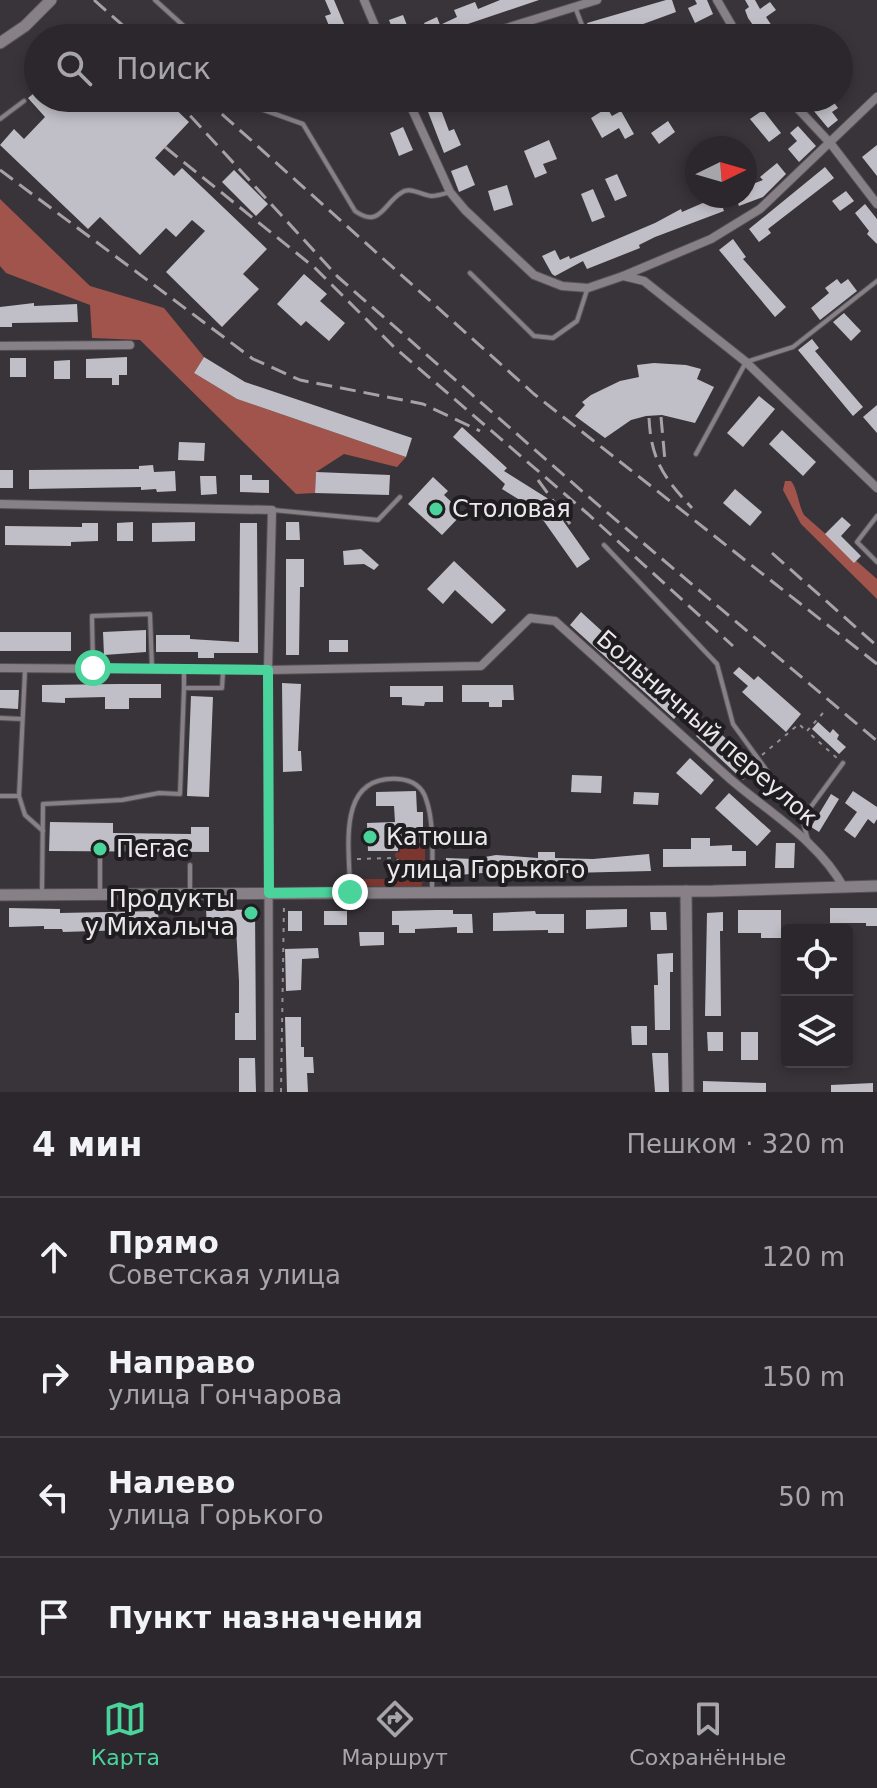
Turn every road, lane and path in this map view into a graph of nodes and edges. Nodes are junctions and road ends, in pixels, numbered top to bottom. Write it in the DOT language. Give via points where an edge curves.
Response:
graph roads {
  1 [pos="51,0"];
  2 [pos="155,0"];
  3 [pos="364,0"];
  4 [pos="597,0"];
  5 [pos="717,0"];
  6 [pos="575,7"];
  7 [pos="27,24"];
  8 [pos="182,24"];
  9 [pos="374,24"];
  10 [pos="520,24"];
  11 [pos="582,24"];
  12 [pos="731,24"];
  13 [pos="24,27"];
  14 [pos="0,43"];
  15 [pos="877,97"];
  16 [pos="24,101"];
  17 [pos="269,112"];
  18 [pos="413,112"];
  19 [pos="801,112"];
  20 [pos="0,119"];
  21 [pos="831,144"];
  22 [pos="450,192"];
  23 [pos="877,204"];
  24 [pos="470,273"];
  25 [pos="623,276"];
  26 [pos="877,281"];
  27 [pos="588,288"];
  28 [pos="130,345"];
  29 [pos="0,346"];
  30 [pos="746,362"];
  31 [pos="696,454"];
  32 [pos="877,488"];
  33 [pos="400,497"];
  34 [pos="0,504"];
  35 [pos="272,510"];
  36 [pos="877,516"];
  37 [pos="604,545"];
  38 [pos="877,562"];
  39 [pos="0,668"];
  40 [pos="25,668"];
  41 [pos="93,668"];
  42 [pos="152,668"];
  43 [pos="184,668"];
  44 [pos="223,669"];
  45 [pos="268,670"];
  46 [pos="184,688"];
  47 [pos="823,713"];
  48 [pos="0,718"];
  49 [pos="23,719"];
  50 [pos="807,731"];
  51 [pos="758,758"];
  52 [pos="843,763"];
  53 [pos="0,796"];
  54 [pos="19,796"];
  55 [pos="802,819"];
  56 [pos="43,831"];
  57 [pos="811,846"];
  58 [pos="100,858"];
  59 [pos="350,859"];
  60 [pos="190,865"];
  61 [pos="432,873"];
  62 [pos="877,886"];
  63 [pos="844,888"];
  64 [pos="432,891"];
  65 [pos="686,891"];
  66 [pos="350,892"];
  67 [pos="190,893"];
  68 [pos="269,893"];
  69 [pos="285,893"];
  70 [pos="100,894"];
  71 [pos="0,895"];
  72 [pos="42,895"];
  73 [pos="269,1092"];
  74 [pos="281,1092"];
  75 [pos="688,1092"];
  1 -- 7 [label="street"];
  2 -- 8 [label="lane"];
  3 -- 9 [label="street"];
  4 -- 6 [label="street"];
  5 -- 12 [label="street"];
  6 -- 10 [label="street"];
  6 -- 11 [label="lane"];
  13 -- 14 [label="street"];
  15 -- 21 [label="street"];
  16 -- 20 [label="lane"];
  17 -- 22 [label="lane" via="303,124 362,216 382,213 401,192"];
  18 -- 22 [label="street"];
  19 -- 21 [label="street"];
  21 -- 23 [label="street"];
  21 -- 25 [label="street" via="760,209 731,228"];
  22 -- 27 [label="street" via="534,275 562,286"];
  24 -- 27 [label="lane" via="534,336 553,338 577,321"];
  25 -- 27 [label="street"];
  25 -- 30 [label="street" via="644,281"];
  26 -- 30 [label="lane" via="793,347"];
  28 -- 29 [label="street"];
  30 -- 31 [label="lane"];
  30 -- 32 [label="street"];
  33 -- 35 [label="lane" via="378,520"];
  34 -- 35 [label="street"];
  35 -- 45 [label="street"];
  36 -- 38 [label="lane" via="857,542"];
  37 -- 51 [label="lane" via="717,664 733,724"];
  39 -- 40 [label="street"];
  40 -- 41 [label="street"];
  40 -- 49 [label="lane"];
  41 -- 42 [label="street"];
  41 -- 42 [label="lane" via="92,616 150,614"];
  42 -- 43 [label="street"];
  43 -- 44 [label="street"];
  43 -- 46 [label="lane"];
  44 -- 45 [label="street"];
  44 -- 46 [label="lane" via="222,688"];
  45 -- 57 [label="street, Больничный переулок" via="481,666 530,618 555,621"];
  45 -- 68 [label="street"];
  46 -- 56 [label="lane" via="180,794 43,804"];
  47 -- 50 [label="path"];
  48 -- 49 [label="lane"];
  49 -- 54 [label="lane"];
  50 -- 51 [label="path" via="799,724"];
  50 -- 52 [label="path"];
  51 -- 55 [label="lane"];
  52 -- 55 [label="lane"];
  53 -- 54 [label="lane"];
  54 -- 56 [label="lane" via="25,815"];
  55 -- 57 [label="lane"];
  56 -- 72 [label="lane"];
  57 -- 63 [label="street, Больничный переулок"];
  58 -- 70 [label="lane"];
  59 -- 61 [label="path" via="393,858"];
  59 -- 61 [label="lane" via="349,821 362,790 399,779 413,782 427,799"];
  59 -- 66 [label="lane"];
  60 -- 67 [label="lane"];
  61 -- 64 [label="lane"];
  62 -- 63 [label="street, улица Горького"];
  63 -- 65 [label="street, улица Горького"];
  64 -- 65 [label="street, улица Горького"];
  64 -- 66 [label="street, улица Горького"];
  65 -- 75 [label="street"];
  66 -- 69 [label="street, улица Горького"];
  67 -- 68 [label="street, улица Горького"];
  67 -- 70 [label="street, улица Горького"];
  68 -- 69 [label="street, улица Горького"];
  68 -- 73 [label="street"];
  69 -- 74 [label="path"];
  70 -- 72 [label="street, улица Горького"];
  71 -- 72 [label="street, улица Горького"];
}
